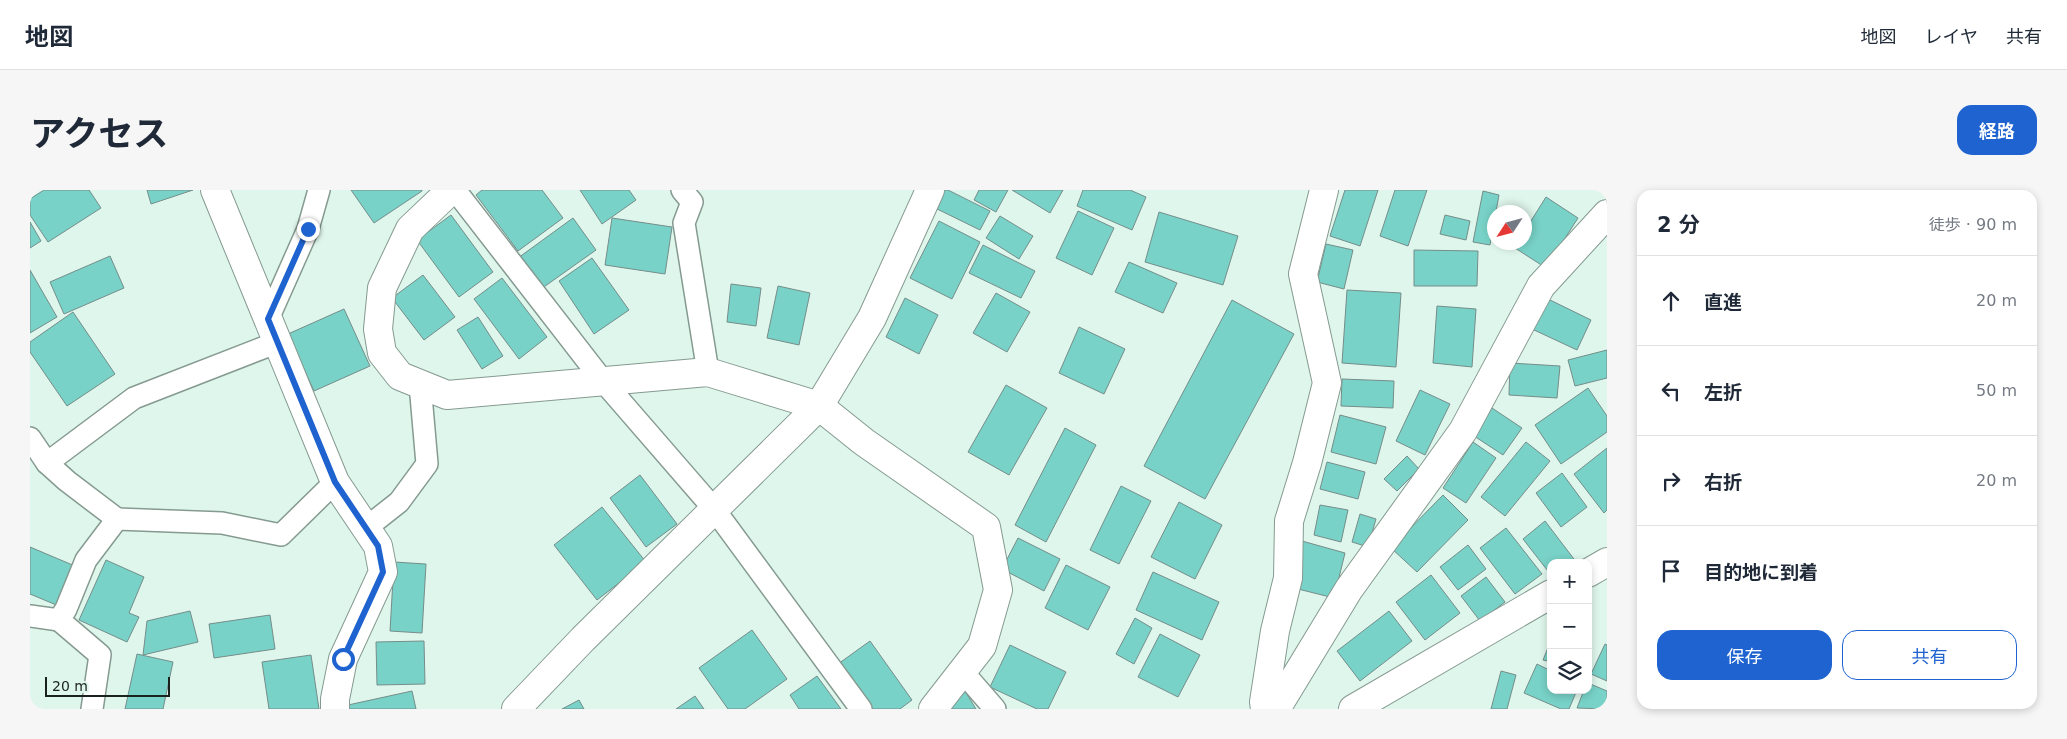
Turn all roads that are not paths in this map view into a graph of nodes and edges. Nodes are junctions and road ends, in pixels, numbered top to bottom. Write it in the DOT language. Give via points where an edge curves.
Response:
graph roads {
  1 [pos="215,190"];
  2 [pos="319,190"];
  3 [pos="451,190"];
  4 [pos="455,190"];
  5 [pos="682,190"];
  6 [pos="930,190"];
  7 [pos="1324,190"];
  8 [pos="1607,214"];
  9 [pos="273,330"];
  10 [pos="708,372"];
  11 [pos="603,381"];
  12 [pos="420,384"];
  13 [pos="820,406"];
  14 [pos="30,438"];
  15 [pos="47,463"];
  16 [pos="335,482"];
  17 [pos="714,510"];
  18 [pos="117,518"];
  19 [pos="366,528"];
  20 [pos="1607,562"];
  21 [pos="1592,571"];
  22 [pos="1547,596"];
  23 [pos="30,616"];
  24 [pos="59,620"];
  25 [pos="962,671"];
  26 [pos="92,709"];
  27 [pos="335,709"];
  28 [pos="516,709"];
  29 [pos="861,709"];
  30 [pos="933,709"];
  31 [pos="995,709"];
  32 [pos="1265,709"];
  33 [pos="1276,709"];
  34 [pos="1353,709"];
  1 -- 9 [label="street"];
  2 -- 9 [label="lane"];
  3 -- 12 [label="street" via="410,229 382,288 378,329 382,353 400,376"];
  4 -- 11 [label="lane"];
  5 -- 10 [label="lane" via="692,202 684,223"];
  6 -- 13 [label="street" via="872,318"];
  7 -- 32 [label="street" via="1304,274 1327,383 1307,463 1288,521 1288,578 1275,631"];
  8 -- 33 [label="street" via="1541,286 1463,432 1348,589"];
  9 -- 15 [label="lane" via="134,398"];
  9 -- 16 [label="street"];
  10 -- 11 [label="street"];
  10 -- 13 [label="street"];
  11 -- 12 [label="street" via="447,395"];
  11 -- 17 [label="lane"];
  12 -- 19 [label="lane" via="427,464 399,502"];
  13 -- 17 [label="street"];
  13 -- 25 [label="street" via="864,442 986,527 998,590 982,646"];
  14 -- 15 [label="lane"];
  15 -- 18 [label="lane"];
  16 -- 18 [label="lane" via="281,535 222,523"];
  16 -- 19 [label="street"];
  17 -- 28 [label="street"];
  17 -- 29 [label="lane"];
  18 -- 24 [label="lane" via="86,560"];
  19 -- 27 [label="street" via="378,546 383,572 343,659"];
  20 -- 21 [label="street"];
  22 -- 34 [label="street"];
  23 -- 24 [label="lane"];
  24 -- 26 [label="lane" via="100,655"];
  25 -- 30 [label="street"];
  25 -- 31 [label="lane"];
}
